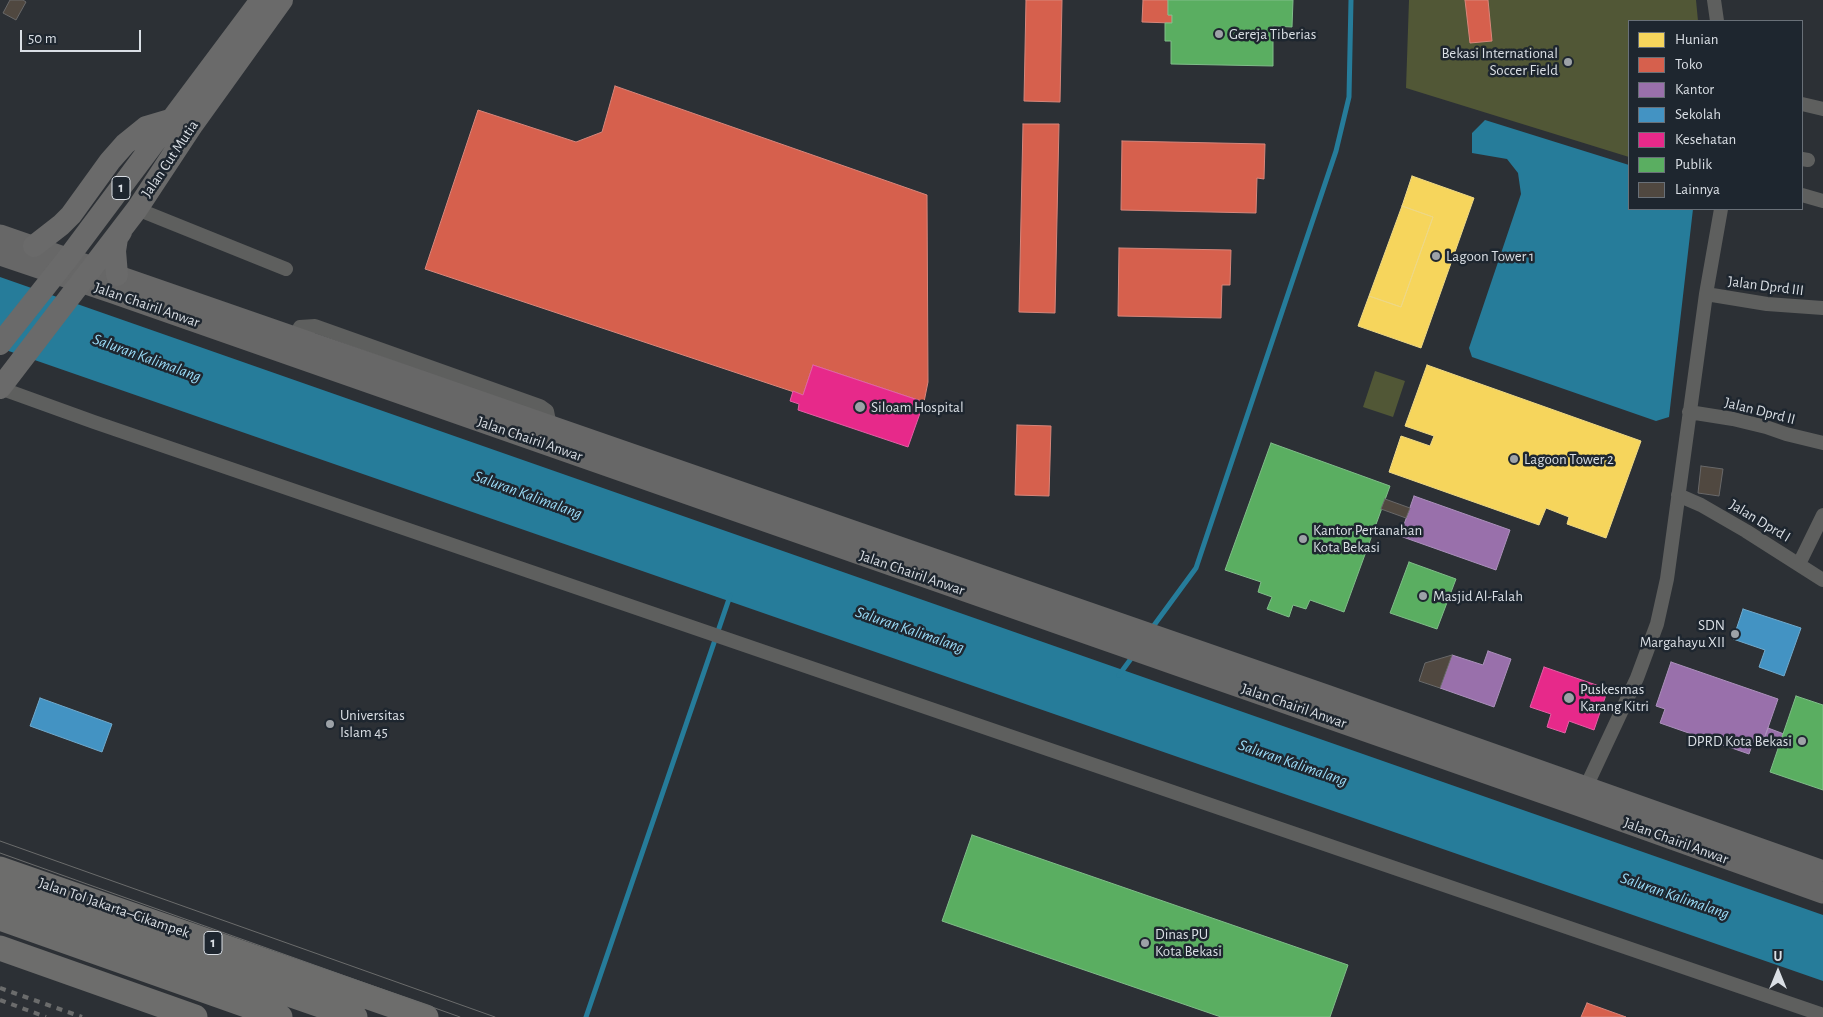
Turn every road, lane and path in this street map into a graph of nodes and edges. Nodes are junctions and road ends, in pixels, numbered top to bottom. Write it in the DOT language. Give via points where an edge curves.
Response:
graph roads {
  1 [pos="261,0"];
  2 [pos="282,0"];
  3 [pos="1714,0"];
  4 [pos="1717,20"];
  5 [pos="1803,104"];
  6 [pos="1823,109"];
  7 [pos="173,119"];
  8 [pos="1803,195"];
  9 [pos="1823,201"];
  10 [pos="137,209"];
  11 [pos="1722,210"];
  12 [pos="0,235"];
  13 [pos="34,246"];
  14 [pos="0,255"];
  15 [pos="62,265"];
  16 [pos="286,269"];
  17 [pos="117,275"];
  18 [pos="79,282"];
  19 [pos="1706,294"];
  20 [pos="1823,308"];
  21 [pos="0,344"];
  22 [pos="6,381"];
  23 [pos="1689,412"];
  24 [pos="547,435"];
  25 [pos="1823,443"];
  26 [pos="1678,495"];
  27 [pos="1823,515"];
  28 [pos="1799,564"];
  29 [pos="1823,580"];
  30 [pos="1178,655"];
  31 [pos="1326,695"];
  32 [pos="1318,715"];
  33 [pos="1582,796"];
  34 [pos="0,869"];
  35 [pos="1823,871"];
  36 [pos="1823,893"];
  37 [pos="0,894"];
  38 [pos="0,918"];
  39 [pos="0,948"];
  40 [pos="1823,1015"];
  41 [pos="195,1017"];
  42 [pos="280,1017"];
  43 [pos="356,1017"];
  44 [pos="426,1017"];
  1 -- 7 [label="highway, Jalan Cut Mutia / 1"];
  2 -- 10 [label="highway, Jalan Cut Mutia / 1"];
  3 -- 4 [label="street"];
  5 -- 6 [label="street"];
  7 -- 13 [label="highway" via="146,127 125,144 71,215"];
  7 -- 15 [label="highway, Jalan Cut Mutia / 1"];
  8 -- 9 [label="street"];
  10 -- 16 [label="street"];
  10 -- 17 [label="highway" via="117,238"];
  10 -- 18 [label="highway, Jalan Cut Mutia / 1"];
  11 -- 19 [label="street"];
  12 -- 13 [label="main road, Jalan Chairil Anwar"];
  13 -- 15 [label="main road, Jalan Chairil Anwar"];
  14 -- 15 [label="main road, Jalan Chairil Anwar"];
  15 -- 18 [label="main road, Jalan Chairil Anwar"];
  15 -- 21 [label="highway, Jalan Cut Mutia / 1"];
  17 -- 18 [label="main road, Jalan Chairil Anwar"];
  17 -- 24 [label="main road, Jalan Chairil Anwar" via="294,336"];
  18 -- 22 [label="highway, Jalan Cut Mutia / 1"];
  18 -- 24 [label="main road, Jalan Chairil Anwar"];
  19 -- 20 [label="street, Jalan Dprd III" via="1767,304"];
  19 -- 23 [label="street"];
  22 -- 40 [label="street" via="113,428"];
  23 -- 25 [label="street, Jalan Dprd II" via="1733,419"];
  23 -- 26 [label="street"];
  24 -- 30 [label="main road, Jalan Chairil Anwar"];
  26 -- 28 [label="street, Jalan Dprd I" via="1701,505"];
  26 -- 33 [label="street" via="1667,579 1657,624 1637,678"];
  27 -- 28 [label="street"];
  28 -- 29 [label="street, Jalan Dprd I"];
  30 -- 31 [label="main road, Jalan Chairil Anwar"];
  30 -- 32 [label="main road, Jalan Chairil Anwar"];
  31 -- 32 [label="main road"];
  31 -- 33 [label="main road, Jalan Chairil Anwar"];
  32 -- 33 [label="main road, Jalan Chairil Anwar"];
  33 -- 35 [label="main road, Jalan Chairil Anwar"];
  33 -- 36 [label="main road, Jalan Chairil Anwar"];
  34 -- 44 [label="highway, Jalan Tol Jakarta–Cikampek / 1"];
  37 -- 43 [label="highway, 1"];
  38 -- 42 [label="highway"];
  39 -- 41 [label="highway"];
}
